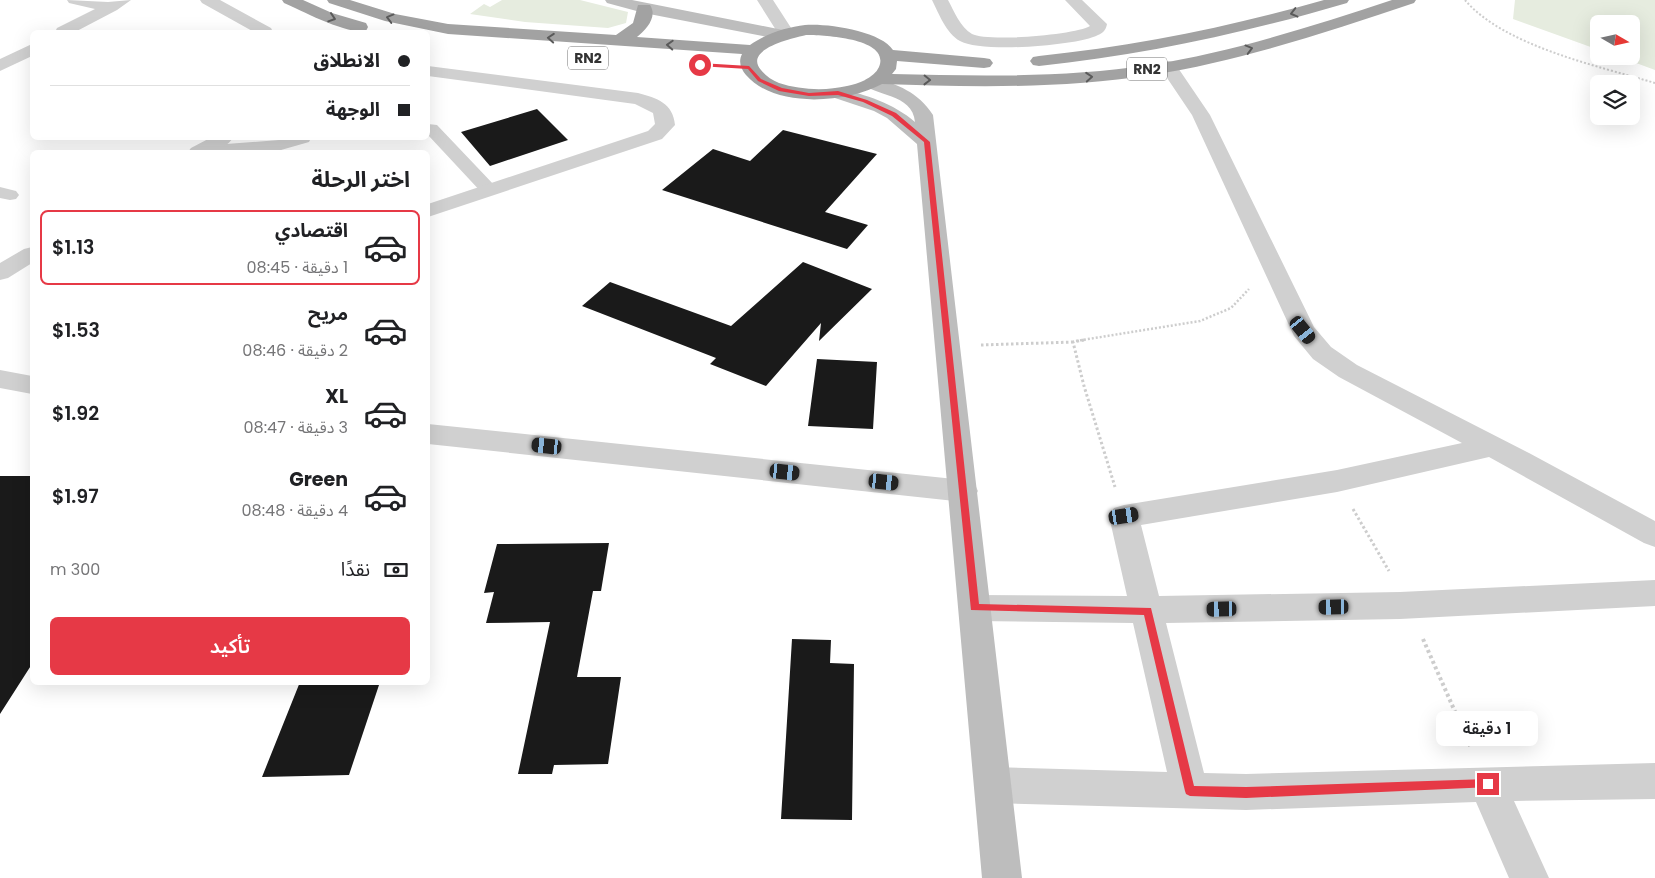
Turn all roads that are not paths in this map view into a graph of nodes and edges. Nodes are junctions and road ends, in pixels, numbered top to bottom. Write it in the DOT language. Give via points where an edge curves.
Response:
graph roads {
  1 [pos="75,0"];
  2 [pos="208,0"];
  3 [pos="290,0"];
  4 [pos="336,0"];
  5 [pos="613,0"];
  6 [pos="766,0"];
  7 [pos="940,0"];
  8 [pos="1073,0"];
  9 [pos="1341,0"];
  10 [pos="1408,0"];
  11 [pos="117,3"];
  12 [pos="644,8"];
  13 [pos="719,23"];
  14 [pos="67,30"];
  15 [pos="261,30"];
  16 [pos="371,30"];
  17 [pos="785,34"];
  18 [pos="617,42"];
  19 [pos="758,46"];
  20 [pos="30,50"];
  21 [pos="887,54"];
  22 [pos="1000,62"];
  23 [pos="1027,62"];
  24 [pos="0,66"];
  25 [pos="1168,66"];
  26 [pos="730,67"];
  27 [pos="749,68"];
  28 [pos="430,71"];
  29 [pos="875,81"];
  30 [pos="838,93"];
  31 [pos="430,129"];
  32 [pos="220,140"];
  33 [pos="297,140"];
  34 [pos="927,142"];
  35 [pos="202,150"];
  36 [pos="223,150"];
  37 [pos="490,190"];
  38 [pos="430,210"];
  39 [pos="30,255"];
  40 [pos="0,273"];
  41 [pos="0,379"];
  42 [pos="30,385"];
  43 [pos="430,434"];
  44 [pos="1492,446"];
  45 [pos="964,491"];
  46 [pos="1655,535"];
  47 [pos="1655,593"];
  48 [pos="975,608"];
  49 [pos="1148,611"];
  50 [pos="1655,781"];
  51 [pos="1488,784"];
  52 [pos="992,785"];
  53 [pos="1190,791"];
  54 [pos="1002,878"];
  55 [pos="1529,878"];
  1 -- 11 [label="street"];
  2 -- 15 [label="street"];
  3 -- 16 [label="highway, one-way"];
  18 -- 4 [label="highway, RN2, one-way" via="490,34 414,25"];
  5 -- 12 [label="main road"];
  6 -- 17 [label="street"];
  7 -- 8 [label="street" via="962,35 969,40 988,42 1082,36 1098,28 1098,24"];
  9 -- 23 [label="highway, RN2, one-way" via="1179,41 1092,57"];
  25 -- 10 [label="highway, RN2, one-way" via="1280,41"];
  11 -- 14 [label="street"];
  12 -- 13 [label="main road"];
  12 -- 18 [label="highway" via="642,25"];
  13 -- 17 [label="main road"];
  13 -- 19 [label="main road"];
  17 -- 19 [label="highway, RN2"];
  17 -- 21 [label="highway, RN2" via="813,30 847,33 871,41"];
  19 -- 18 [label="highway, RN2, one-way"];
  19 -- 27 [label="highway" via="748,59"];
  20 -- 24 [label="street"];
  21 -- 22 [label="highway, RN2" via="964,63"];
  21 -- 29 [label="highway" via="886,71"];
  29 -- 25 [label="highway, RN2, one-way" via="1046,79 1112,75"];
  25 -- 44 [label="street" via="1201,115 1303,330 1322,353 1348,371"];
  26 -- 27 [label="highway"];
  27 -- 30 [label="highway, RN2" via="760,80 781,90 809,94"];
  28 -- 37 [label="street" via="638,99 659,107 665,116 665,125 655,134"];
  29 -- 30 [label="highway, RN2"];
  29 -- 34 [label="main road" via="916,103 924,115"];
  30 -- 34 [label="main road" via="888,111"];
  31 -- 37 [label="lane"];
  32 -- 35 [label="street"];
  33 -- 36 [label="lane" via="282,145"];
  34 -- 45 [label="main road"];
  37 -- 38 [label="street"];
  39 -- 40 [label="street"];
  41 -- 42 [label="street"];
  43 -- 45 [label="street"];
  44 -- 46 [label="street"];
  44 -- 49 [label="street" via="1337,481 1124,516"];
  45 -- 48 [label="main road"];
  47 -- 49 [label="street" via="1408,606"];
  48 -- 49 [label="street"];
  48 -- 52 [label="main road"];
  49 -- 53 [label="street"];
  50 -- 51 [label="street"];
  51 -- 53 [label="street"];
  51 -- 55 [label="street"];
  52 -- 53 [label="street"];
  52 -- 54 [label="main road"];
}
